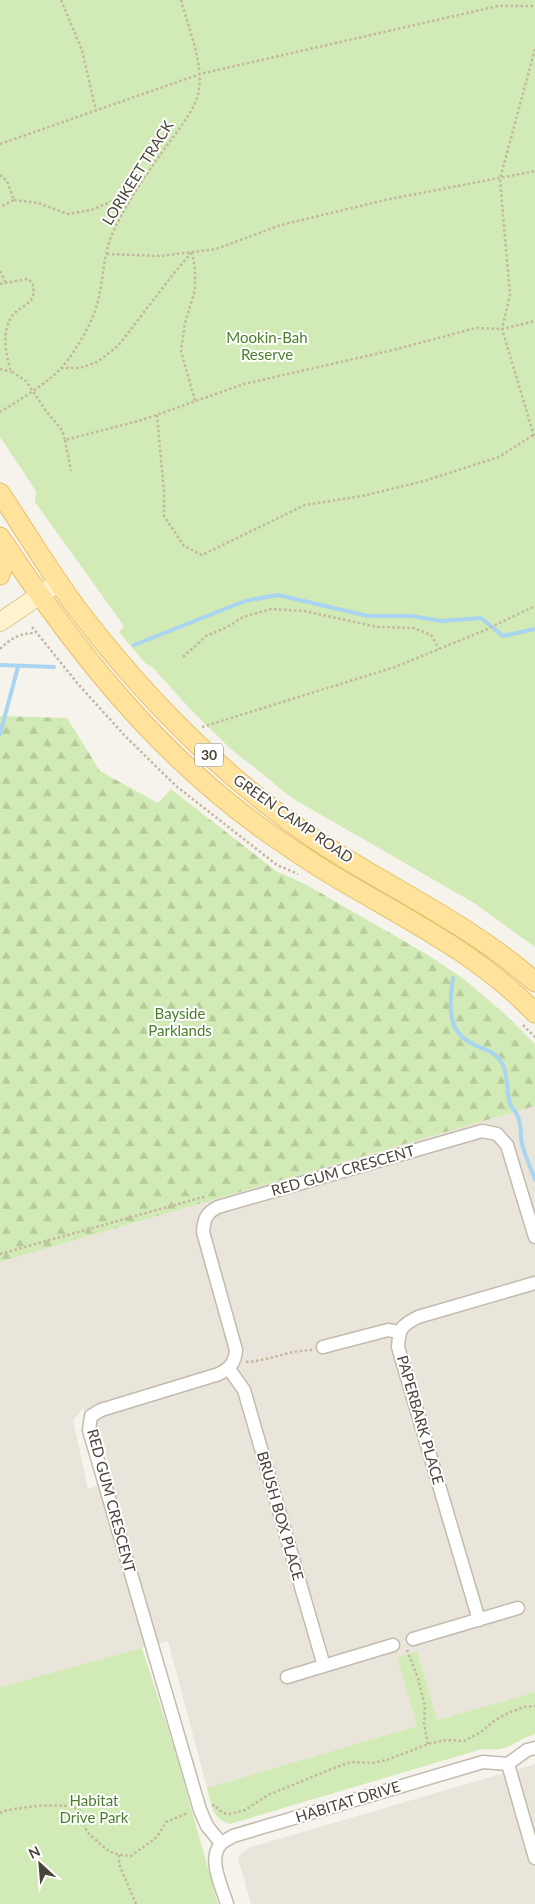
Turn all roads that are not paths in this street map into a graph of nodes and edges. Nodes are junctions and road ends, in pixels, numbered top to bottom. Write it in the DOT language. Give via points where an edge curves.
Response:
graph roads {
  1 [pos="0,493"];
  2 [pos="4,543"];
  3 [pos="0,576"];
  4 [pos="59,582"];
  5 [pos="38,595"];
  6 [pos="0,622"];
  7 [pos="535,982"];
  8 [pos="535,1014"];
  9 [pos="535,1237"];
  10 [pos="535,1283"];
  11 [pos="399,1332"];
  12 [pos="323,1348"];
  13 [pos="229,1369"];
  14 [pos="518,1608"];
  15 [pos="479,1620"];
  16 [pos="410,1644"];
  17 [pos="393,1645"];
  18 [pos="324,1666"];
  19 [pos="287,1677"];
  20 [pos="535,1748"];
  21 [pos="508,1764"];
  22 [pos="221,1843"];
  23 [pos="535,1858"];
  24 [pos="227,1904"];
  1 -- 4 [label="main road, GREEN CAMP ROAD / 30"];
  2 -- 3 [label="main road"];
  2 -- 5 [label="main road, GREEN CAMP ROAD / 30"];
  4 -- 5 [label="main road"];
  4 -- 7 [label="main road, GREEN CAMP ROAD / 30" via="76,608 141,687 227,772 316,840 468,931"];
  5 -- 6 [label="main road"];
  5 -- 8 [label="main road, GREEN CAMP ROAD / 30" via="82,654 137,717 225,799 334,876 458,949 510,989"];
  9 -- 13 [label="street, RED GUM CRESCENT" via="507,1145 497,1134 482,1130 210,1211 204,1219 203,1232 236,1350"];
  10 -- 11 [label="street" via="418,1317 406,1323"];
  11 -- 12 [label="street" via="388,1330"];
  11 -- 15 [label="street, PAPERBARK PLACE" via="398,1346"];
  13 -- 18 [label="street, BRUSH BOX PLACE" via="244,1390"];
  13 -- 22 [label="street, RED GUM CRESCENT" via="101,1410 91,1416 89,1430 200,1810 207,1826"];
  14 -- 15 [label="street"];
  15 -- 16 [label="street"];
  17 -- 18 [label="street"];
  18 -- 19 [label="street"];
  20 -- 21 [label="street" via="526,1750"];
  21 -- 22 [label="street, HABITAT DRIVE" via="483,1762 233,1836"];
  21 -- 23 [label="street"];
  22 -- 24 [label="street" via="215,1852 215,1862"];
}
